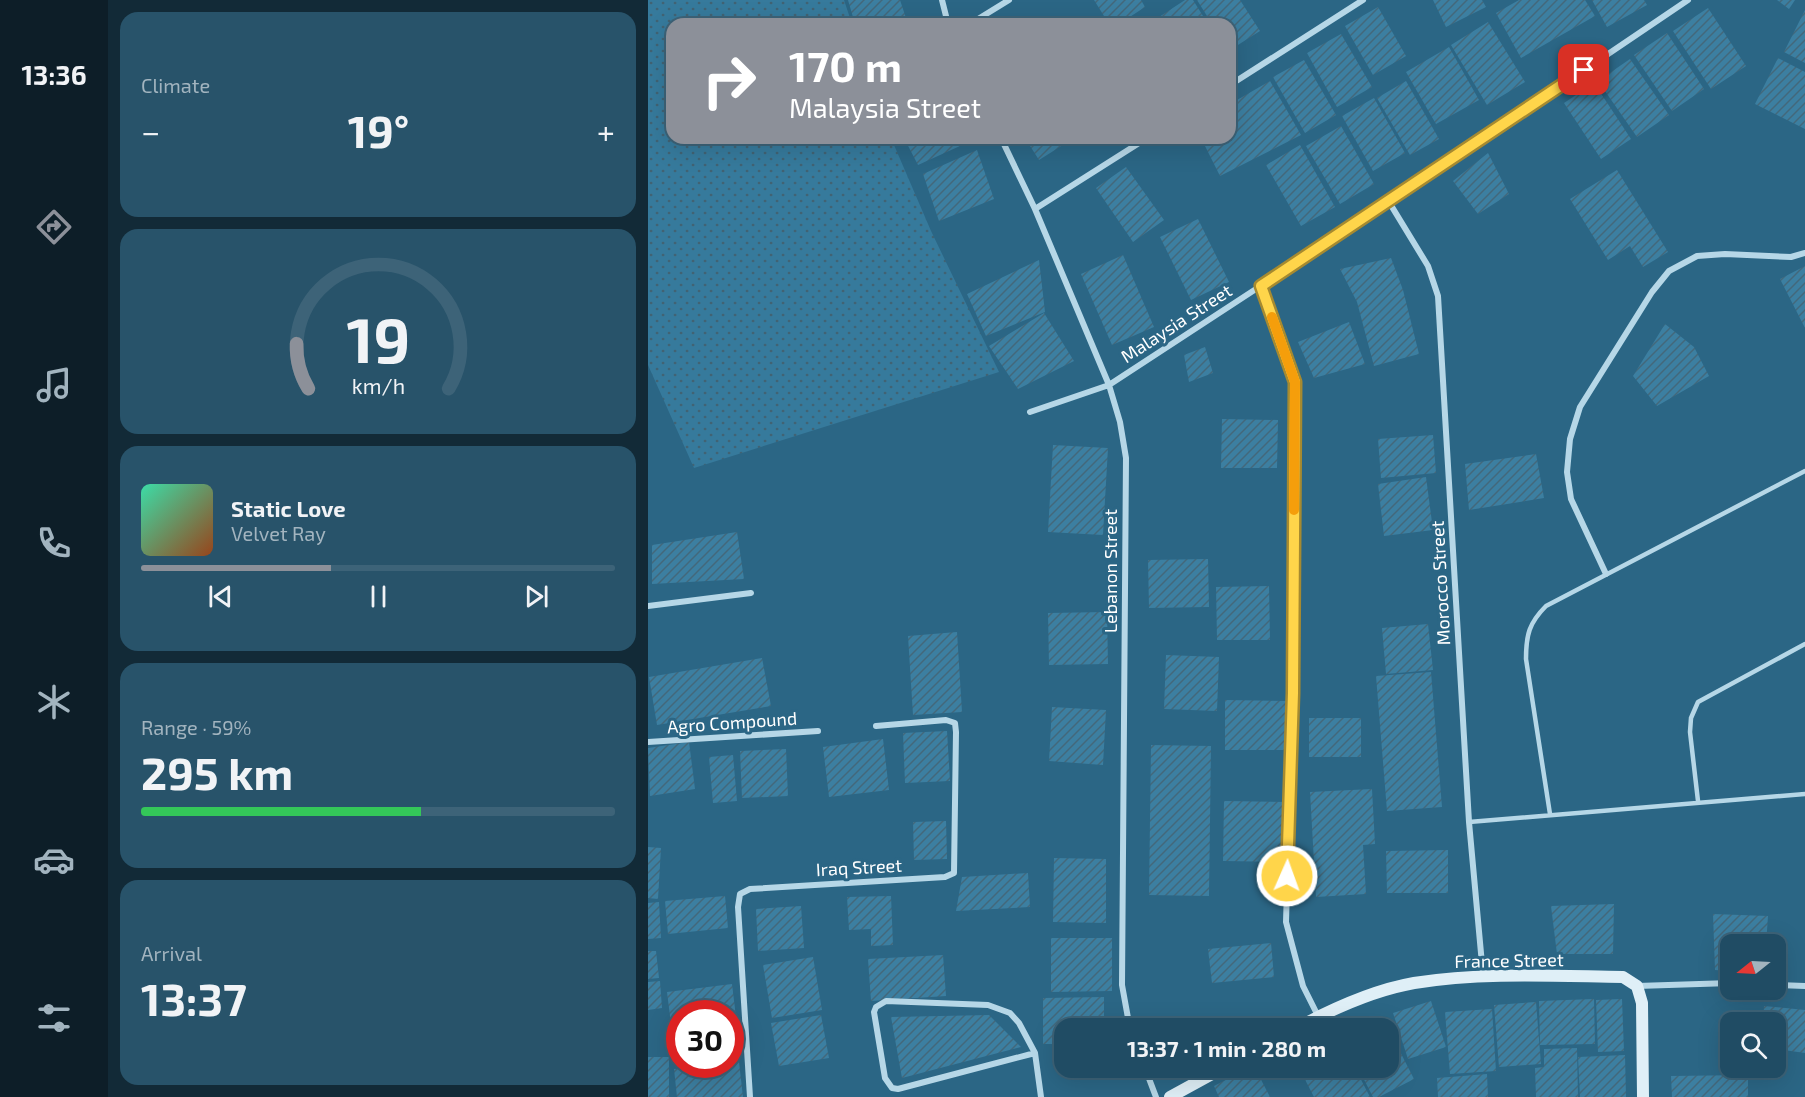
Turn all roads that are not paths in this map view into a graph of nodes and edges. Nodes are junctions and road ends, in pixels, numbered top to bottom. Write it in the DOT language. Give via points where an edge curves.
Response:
graph roads {
  1 [pos="942,0"];
  2 [pos="1009,0"];
  3 [pos="1363,0"];
  4 [pos="1688,0"];
  5 [pos="946,18"];
  6 [pos="980,18"];
  7 [pos="1236,81"];
  8 [pos="1004,144"];
  9 [pos="1137,144"];
  10 [pos="1389,202"];
  11 [pos="1035,209"];
  12 [pos="1805,253"];
  13 [pos="1261,286"];
  14 [pos="1109,385"];
  15 [pos="1030,412"];
  16 [pos="1805,471"];
  17 [pos="1606,574"];
  18 [pos="751,593"];
  19 [pos="648,606"];
  20 [pos="1805,644"];
  21 [pos="876,726"];
  22 [pos="818,731"];
  23 [pos="648,742"];
  24 [pos="1805,794"];
  25 [pos="1698,801"];
  26 [pos="1550,814"];
  27 [pos="1469,822"];
  28 [pos="1484,975"];
  29 [pos="1720,983"];
  30 [pos="1786,985"];
  31 [pos="1637,986"];
  32 [pos="1805,986"];
  33 [pos="1318,1016"];
  34 [pos="1128,1018"];
  35 [pos="1314,1018"];
  36 [pos="1035,1053"];
  37 [pos="1149,1078"];
  38 [pos="1205,1078"];
  39 [pos="750,1097"];
  40 [pos="1041,1097"];
  41 [pos="1156,1097"];
  42 [pos="1170,1097"];
  43 [pos="1643,1097"];
  1 -- 5 [label="street"];
  2 -- 6 [label="street"];
  3 -- 7 [label="street"];
  4 -- 10 [label="street, Malaysia Street"];
  8 -- 11 [label="street, Lebanon Street"];
  9 -- 11 [label="street"];
  10 -- 13 [label="street, Malaysia Street"];
  10 -- 27 [label="street, Morocco Street" via="1428,266 1438,296"];
  11 -- 14 [label="street, Lebanon Street"];
  12 -- 17 [label="street" via="1791,257 1697,256 1669,271 1580,407 1570,439 1567,472 1571,499"];
  13 -- 14 [label="street, Malaysia Street"];
  13 -- 33 [label="street" via="1295,382 1293,693 1286,922 1303,986"];
  14 -- 15 [label="street, Malaysia Street"];
  14 -- 34 [label="street, Lebanon Street" via="1126,458 1122,985"];
  16 -- 17 [label="lane"];
  17 -- 26 [label="lane" via="1546,606 1534,619 1526,640"];
  18 -- 19 [label="street"];
  20 -- 25 [label="lane" via="1698,702 1690,732"];
  21 -- 39 [label="street, Iraq Street" via="946,720 954,723 954,873 945,877 750,889 741,894 738,907"];
  22 -- 23 [label="street, Agro Compound"];
  24 -- 25 [label="lane"];
  25 -- 26 [label="lane"];
  26 -- 27 [label="lane"];
  27 -- 28 [label="street, Morocco Street"];
  28 -- 31 [label="main road, France Street" via="1623,977"];
  28 -- 33 [label="main road, France Street" via="1412,983"];
  29 -- 31 [label="street, France Street"];
  30 -- 32 [label="street"];
  31 -- 43 [label="main road" via="1642,1003"];
  33 -- 35 [label="main road, France Street"];
  36 -- 36 [label="street" via="892,1088 885,1078 874,1012 886,1001 988,1005 1010,1013"];
  36 -- 40 [label="street"];
  37 -- 41 [label="street"];
  38 -- 42 [label="main road"];
}
